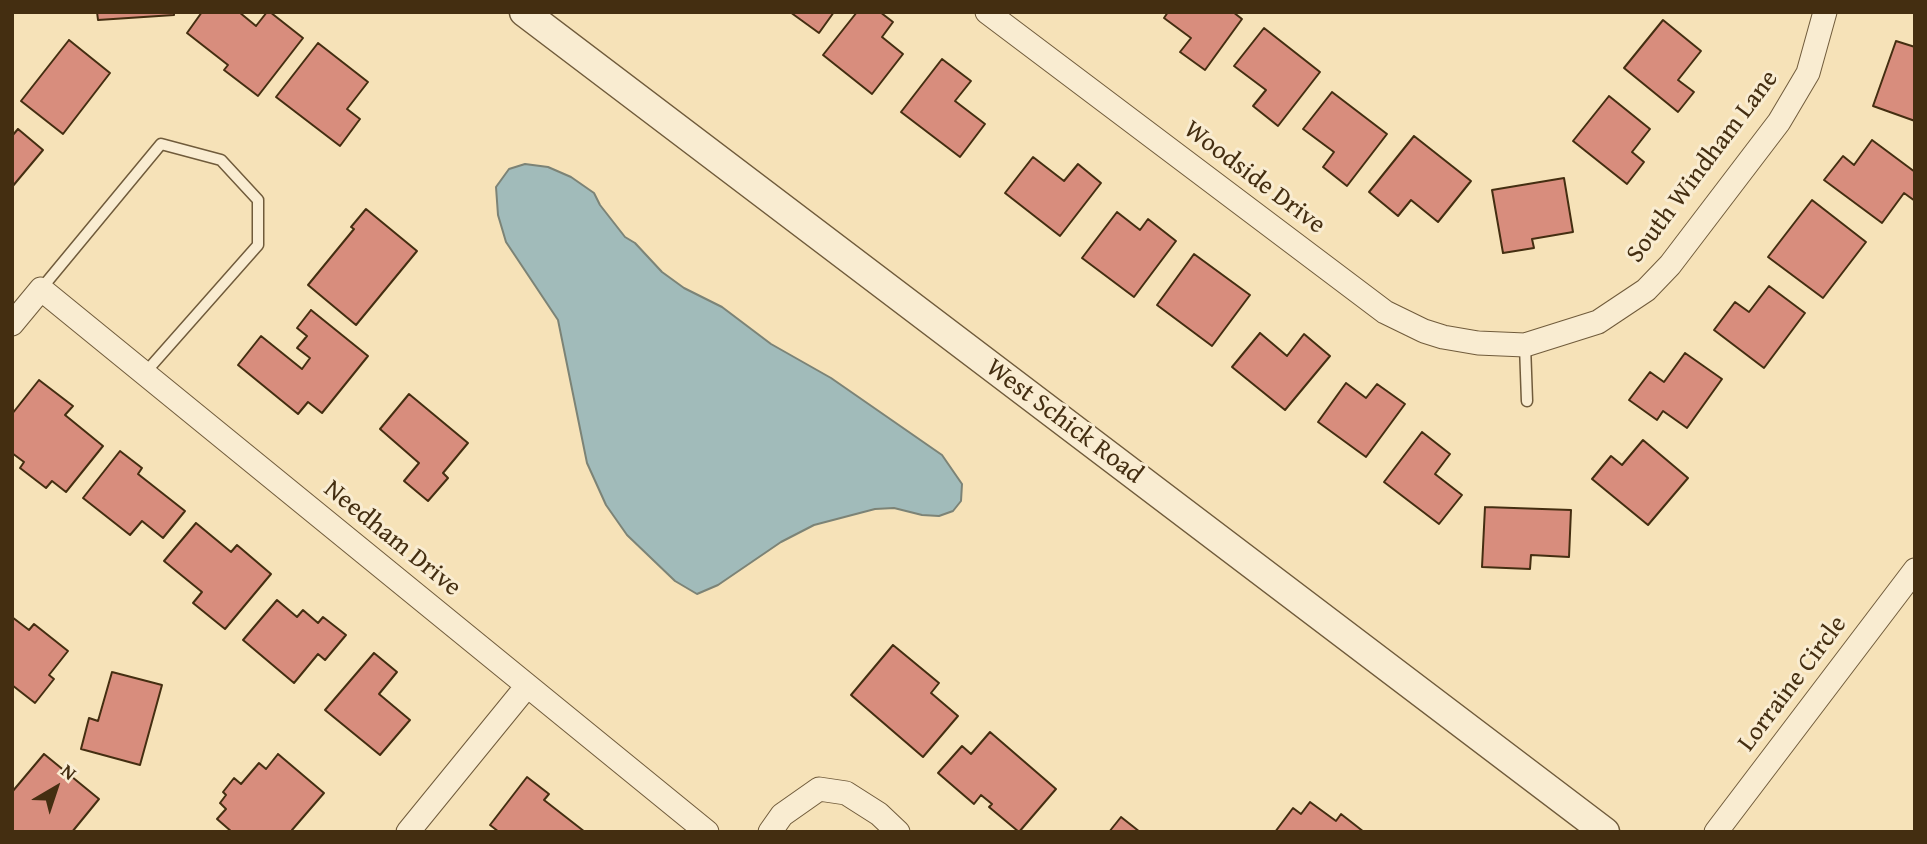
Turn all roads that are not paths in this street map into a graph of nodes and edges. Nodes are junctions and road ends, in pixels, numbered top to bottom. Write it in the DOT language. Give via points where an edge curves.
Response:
graph roads {
  1 [pos="523,12"];
  2 [pos="988,12"];
  3 [pos="1825,12"];
  4 [pos="41,289"];
  5 [pos="12,324"];
  6 [pos="1517,345"];
  7 [pos="144,374"];
  8 [pos="1527,401"];
  9 [pos="1915,570"];
  10 [pos="527,685"];
  11 [pos="408,832"];
  12 [pos="707,832"];
  13 [pos="770,832"];
  14 [pos="898,832"];
  15 [pos="1605,832"];
  16 [pos="1716,832"];
  1 -- 15 [label="street, West Schick Road"];
  2 -- 6 [label="street, Woodside Drive" via="1385,312 1443,337"];
  3 -- 6 [label="street, South Windham Lane" via="1808,73 1779,122 1670,265 1646,290 1610,315 1570,333"];
  4 -- 5 [label="street"];
  4 -- 7 [label="street, Needham Drive"];
  4 -- 7 [label="lane" via="161,144 221,160 258,200 258,246"];
  6 -- 8 [label="lane"];
  7 -- 10 [label="street, Needham Drive"];
  9 -- 16 [label="street, Lorraine Circle"];
  10 -- 11 [label="street"];
  10 -- 12 [label="street, Needham Drive"];
  13 -- 14 [label="street" via="782,815 819,789 846,793"];
}
